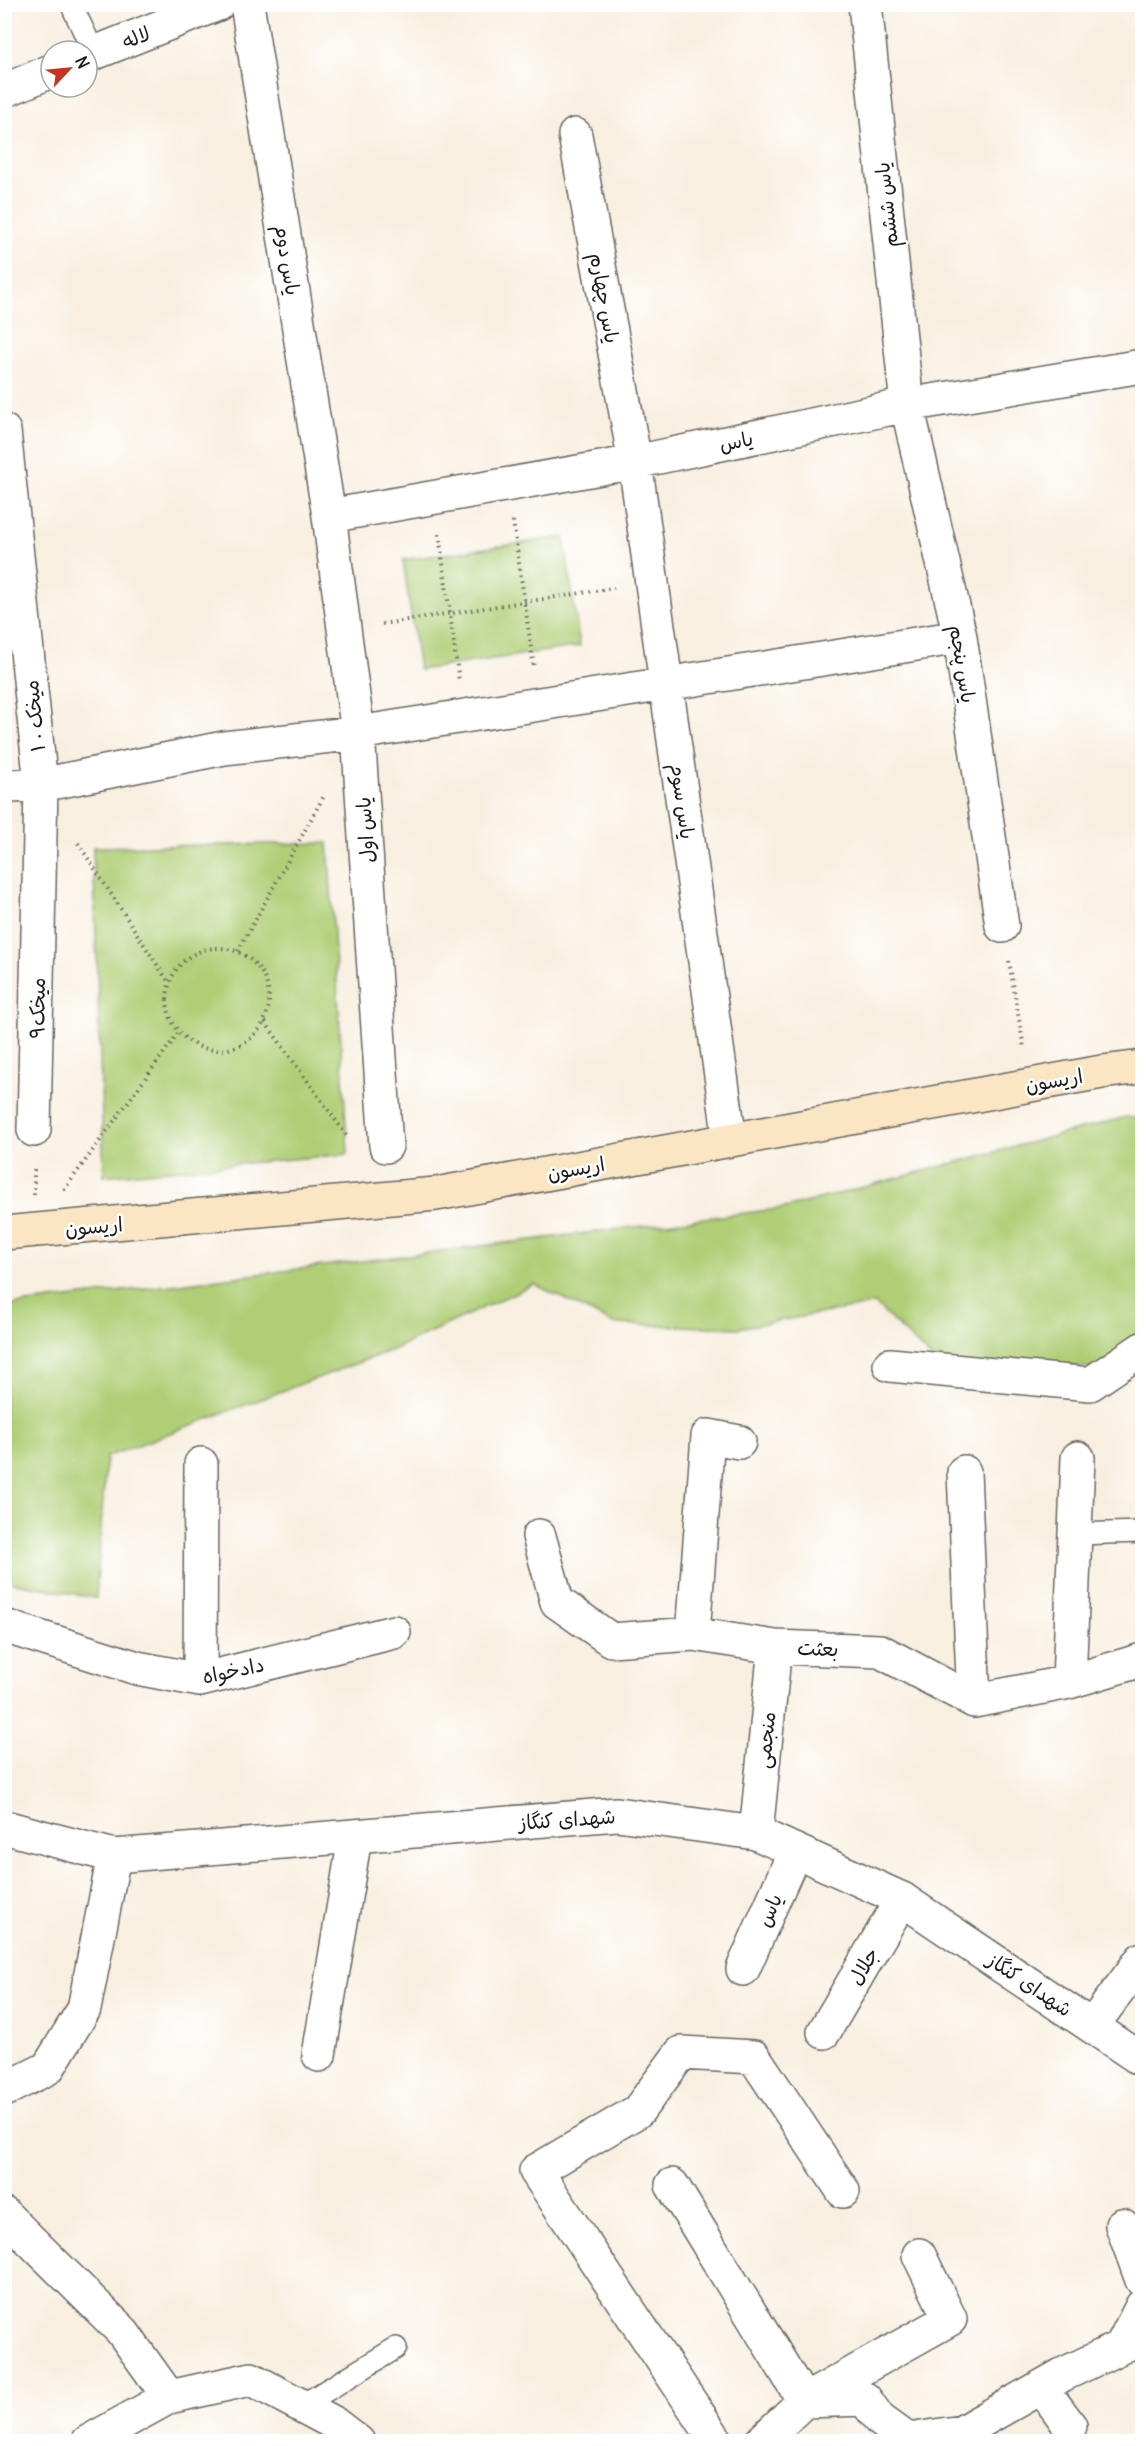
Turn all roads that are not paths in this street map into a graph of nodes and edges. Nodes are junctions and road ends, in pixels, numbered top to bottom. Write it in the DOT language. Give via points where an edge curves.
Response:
graph roads {
  1 [pos="71,4"];
  2 [pos="218,4"];
  3 [pos="247,4"];
  4 [pos="865,4"];
  5 [pos="85,39"];
  6 [pos="99,52"];
  7 [pos="39,76"];
  8 [pos="4,91"];
  9 [pos="575,135"];
  10 [pos="1143,366"];
  11 [pos="908,405"];
  12 [pos="4,431"];
  13 [pos="635,462"];
  14 [pos="328,516"];
  15 [pos="960,637"];
  16 [pos="667,684"];
  17 [pos="358,733"];
  18 [pos="41,785"];
  19 [pos="4,786"];
  20 [pos="1002,926"];
  21 [pos="1143,1067"];
  22 [pos="34,1130"];
  23 [pos="730,1140"];
  24 [pos="386,1146"];
  25 [pos="19,1232"];
  26 [pos="1143,1349"];
  27 [pos="890,1365"];
  28 [pos="739,1442"];
  29 [pos="1078,1458"];
  30 [pos="201,1464"];
  31 [pos="964,1472"];
  32 [pos="1143,1533"];
  33 [pos="1075,1534"];
  34 [pos="539,1536"];
  35 [pos="4,1626"];
  36 [pos="394,1632"];
  37 [pos="693,1634"];
  38 [pos="775,1647"];
  39 [pos="1143,1660"];
  40 [pos="200,1680"];
  41 [pos="1069,1682"];
  42 [pos="974,1701"];
  43 [pos="4,1827"];
  44 [pos="756,1833"];
  45 [pos="355,1837"];
  46 [pos="795,1851"];
  47 [pos="114,1856"];
  48 [pos="902,1899"];
  49 [pos="1143,1959"];
  50 [pos="743,1969"];
  51 [pos="1092,2026"];
  52 [pos="824,2032"];
  53 [pos="319,2055"];
  54 [pos="1143,2060"];
  55 [pos="4,2090"];
  56 [pos="672,2185"];
  57 [pos="843,2191"];
  58 [pos="6,2219"];
  59 [pos="1122,2225"];
  60 [pos="919,2254"];
  61 [pos="1143,2280"];
  62 [pos="1143,2306"];
  63 [pos="1132,2342"];
  64 [pos="396,2348"];
  65 [pos="1041,2387"];
  66 [pos="169,2397"];
  67 [pos="804,2401"];
  68 [pos="301,2406"];
  69 [pos="1070,2426"];
  70 [pos="964,2437"];
  71 [pos="88,2442"];
  72 [pos="358,2442"];
  73 [pos="717,2442"];
  74 [pos="761,2442"];
  1 -- 5 [label="lane"];
  2 -- 6 [label="street, لاله"];
  3 -- 14 [label="street, یاس دوم"];
  4 -- 11 [label="street, یاس ششم"];
  7 -- 8 [label="street"];
  9 -- 13 [label="street, یاس چهارم"];
  10 -- 11 [label="street, یاس"];
  11 -- 13 [label="street, یاس"];
  11 -- 15 [label="street, یاس پنجم"];
  12 -- 18 [label="street, میخک ۰ ۱"];
  13 -- 14 [label="street, یاس"];
  13 -- 16 [label="street, یاس سوم"];
  14 -- 17 [label="street, یاس اول"];
  15 -- 16 [label="street"];
  15 -- 20 [label="street, یاس پنجم"];
  16 -- 17 [label="street"];
  16 -- 23 [label="street, یاس سوم"];
  17 -- 18 [label="street" via="224,748"];
  17 -- 24 [label="street, یاس اول"];
  18 -- 19 [label="street"];
  18 -- 22 [label="street, میخک۹"];
  21 -- 23 [label="main road, اریسون"];
  23 -- 25 [label="main road, اریسون" via="436,1194"];
  26 -- 27 [label="street" via="1090,1384"];
  28 -- 37 [label="street" via="708,1436"];
  29 -- 33 [label="street"];
  30 -- 40 [label="street"];
  31 -- 42 [label="street"];
  32 -- 33 [label="lane"];
  33 -- 41 [label="street"];
  34 -- 37 [label="street, بعثت" via="557,1602 611,1640"];
  35 -- 40 [label="street, دادخواه" via="137,1668"];
  36 -- 40 [label="street, دادخواه"];
  37 -- 38 [label="street, بعثت"];
  38 -- 42 [label="street, بعثت" via="880,1651"];
  38 -- 44 [label="street, منجمی"];
  39 -- 41 [label="street"];
  41 -- 42 [label="street"];
  43 -- 47 [label="street, شهدای کنگاز"];
  44 -- 45 [label="street, شهدای کنگاز" via="617,1814"];
  44 -- 46 [label="street, شهدای کنگاز"];
  45 -- 47 [label="street, شهدای کنگاز"];
  45 -- 53 [label="street"];
  46 -- 48 [label="street, شهدای کنگاز"];
  46 -- 50 [label="street, یاس"];
  47 -- 55 [label="street" via="84,2008 48,2068"];
  48 -- 51 [label="street, شهدای کنگاز"];
  48 -- 52 [label="street, جلال"];
  49 -- 51 [label="street"];
  51 -- 54 [label="street, شهدای کنگاز"];
  56 -- 67 [label="street"];
  57 -- 73 [label="street" via="754,2057 681,2054 638,2111 536,2171"];
  58 -- 66 [label="street" via="121,2330"];
  59 -- 61 [label="street"];
  60 -- 67 [label="street" via="950,2319"];
  62 -- 63 [label="street"];
  63 -- 65 [label="street"];
  64 -- 68 [label="lane"];
  65 -- 69 [label="street"];
  65 -- 70 [label="street"];
  66 -- 68 [label="street" via="251,2379"];
  66 -- 71 [label="street"];
  67 -- 70 [label="street" via="865,2399 879,2419 908,2440"];
  67 -- 74 [label="street"];
  68 -- 72 [label="street" via="332,2422"];
}
